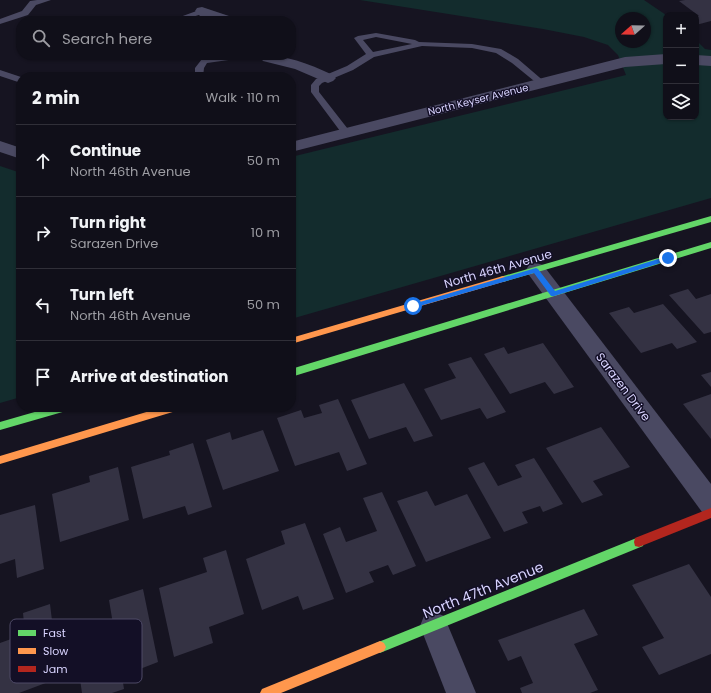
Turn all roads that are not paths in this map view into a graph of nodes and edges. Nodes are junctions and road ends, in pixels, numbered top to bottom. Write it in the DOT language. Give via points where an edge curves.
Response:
graph roads {
  1 [pos="46,0"];
  2 [pos="32,1"];
  3 [pos="202,11"];
  4 [pos="16,16"];
  5 [pos="17,16"];
  6 [pos="188,16"];
  7 [pos="216,16"];
  8 [pos="0,22"];
  9 [pos="422,44"];
  10 [pos="371,55"];
  11 [pos="663,59"];
  12 [pos="212,60"];
  13 [pos="277,60"];
  14 [pos="699,60"];
  15 [pos="711,61"];
  16 [pos="198,72"];
  17 [pos="0,73"];
  18 [pos="16,78"];
  19 [pos="328,78"];
  20 [pos="542,83"];
  21 [pos="346,133"];
  22 [pos="0,146"];
  23 [pos="296,146"];
  24 [pos="16,152"];
  25 [pos="711,219"];
  26 [pos="711,244"];
  27 [pos="536,270"];
  28 [pos="554,294"];
  29 [pos="296,340"];
  30 [pos="296,371"];
  31 [pos="49,412"];
  32 [pos="159,412"];
  33 [pos="0,426"];
  34 [pos="0,460"];
  35 [pos="711,504"];
  36 [pos="711,513"];
  37 [pos="434,626"];
  38 [pos="266,693"];
  39 [pos="461,693"];
  1 -- 2 [label="lane"];
  2 -- 5 [label="lane" via="25,13"];
  3 -- 6 [label="lane"];
  3 -- 7 [label="street"];
  4 -- 8 [label="lane"];
  9 -- 10 [label="lane"];
  9 -- 10 [label="lane" via="376,35 358,38"];
  9 -- 20 [label="lane" via="472,46 498,51"];
  10 -- 19 [label="lane"];
  11 -- 20 [label="street, North Keyser Avenue" via="626,62"];
  12 -- 16 [label="lane" via="201,64"];
  13 -- 19 [label="street" via="300,65"];
  14 -- 15 [label="street"];
  17 -- 18 [label="lane"];
  19 -- 21 [label="lane" via="315,85 315,92"];
  20 -- 21 [label="street, North Keyser Avenue"];
  21 -- 23 [label="street, North Keyser Avenue"];
  22 -- 24 [label="street"];
  25 -- 27 [label="street, North 46th Avenue"];
  26 -- 28 [label="street"];
  27 -- 28 [label="street, Sarazen Drive"];
  27 -- 29 [label="street, North 46th Avenue"];
  28 -- 30 [label="street"];
  28 -- 35 [label="street, Sarazen Drive"];
  31 -- 33 [label="street"];
  32 -- 34 [label="street"];
  36 -- 37 [label="street, North 47th Avenue"];
  37 -- 38 [label="street, North 47th Avenue"];
  37 -- 39 [label="street"];
}
